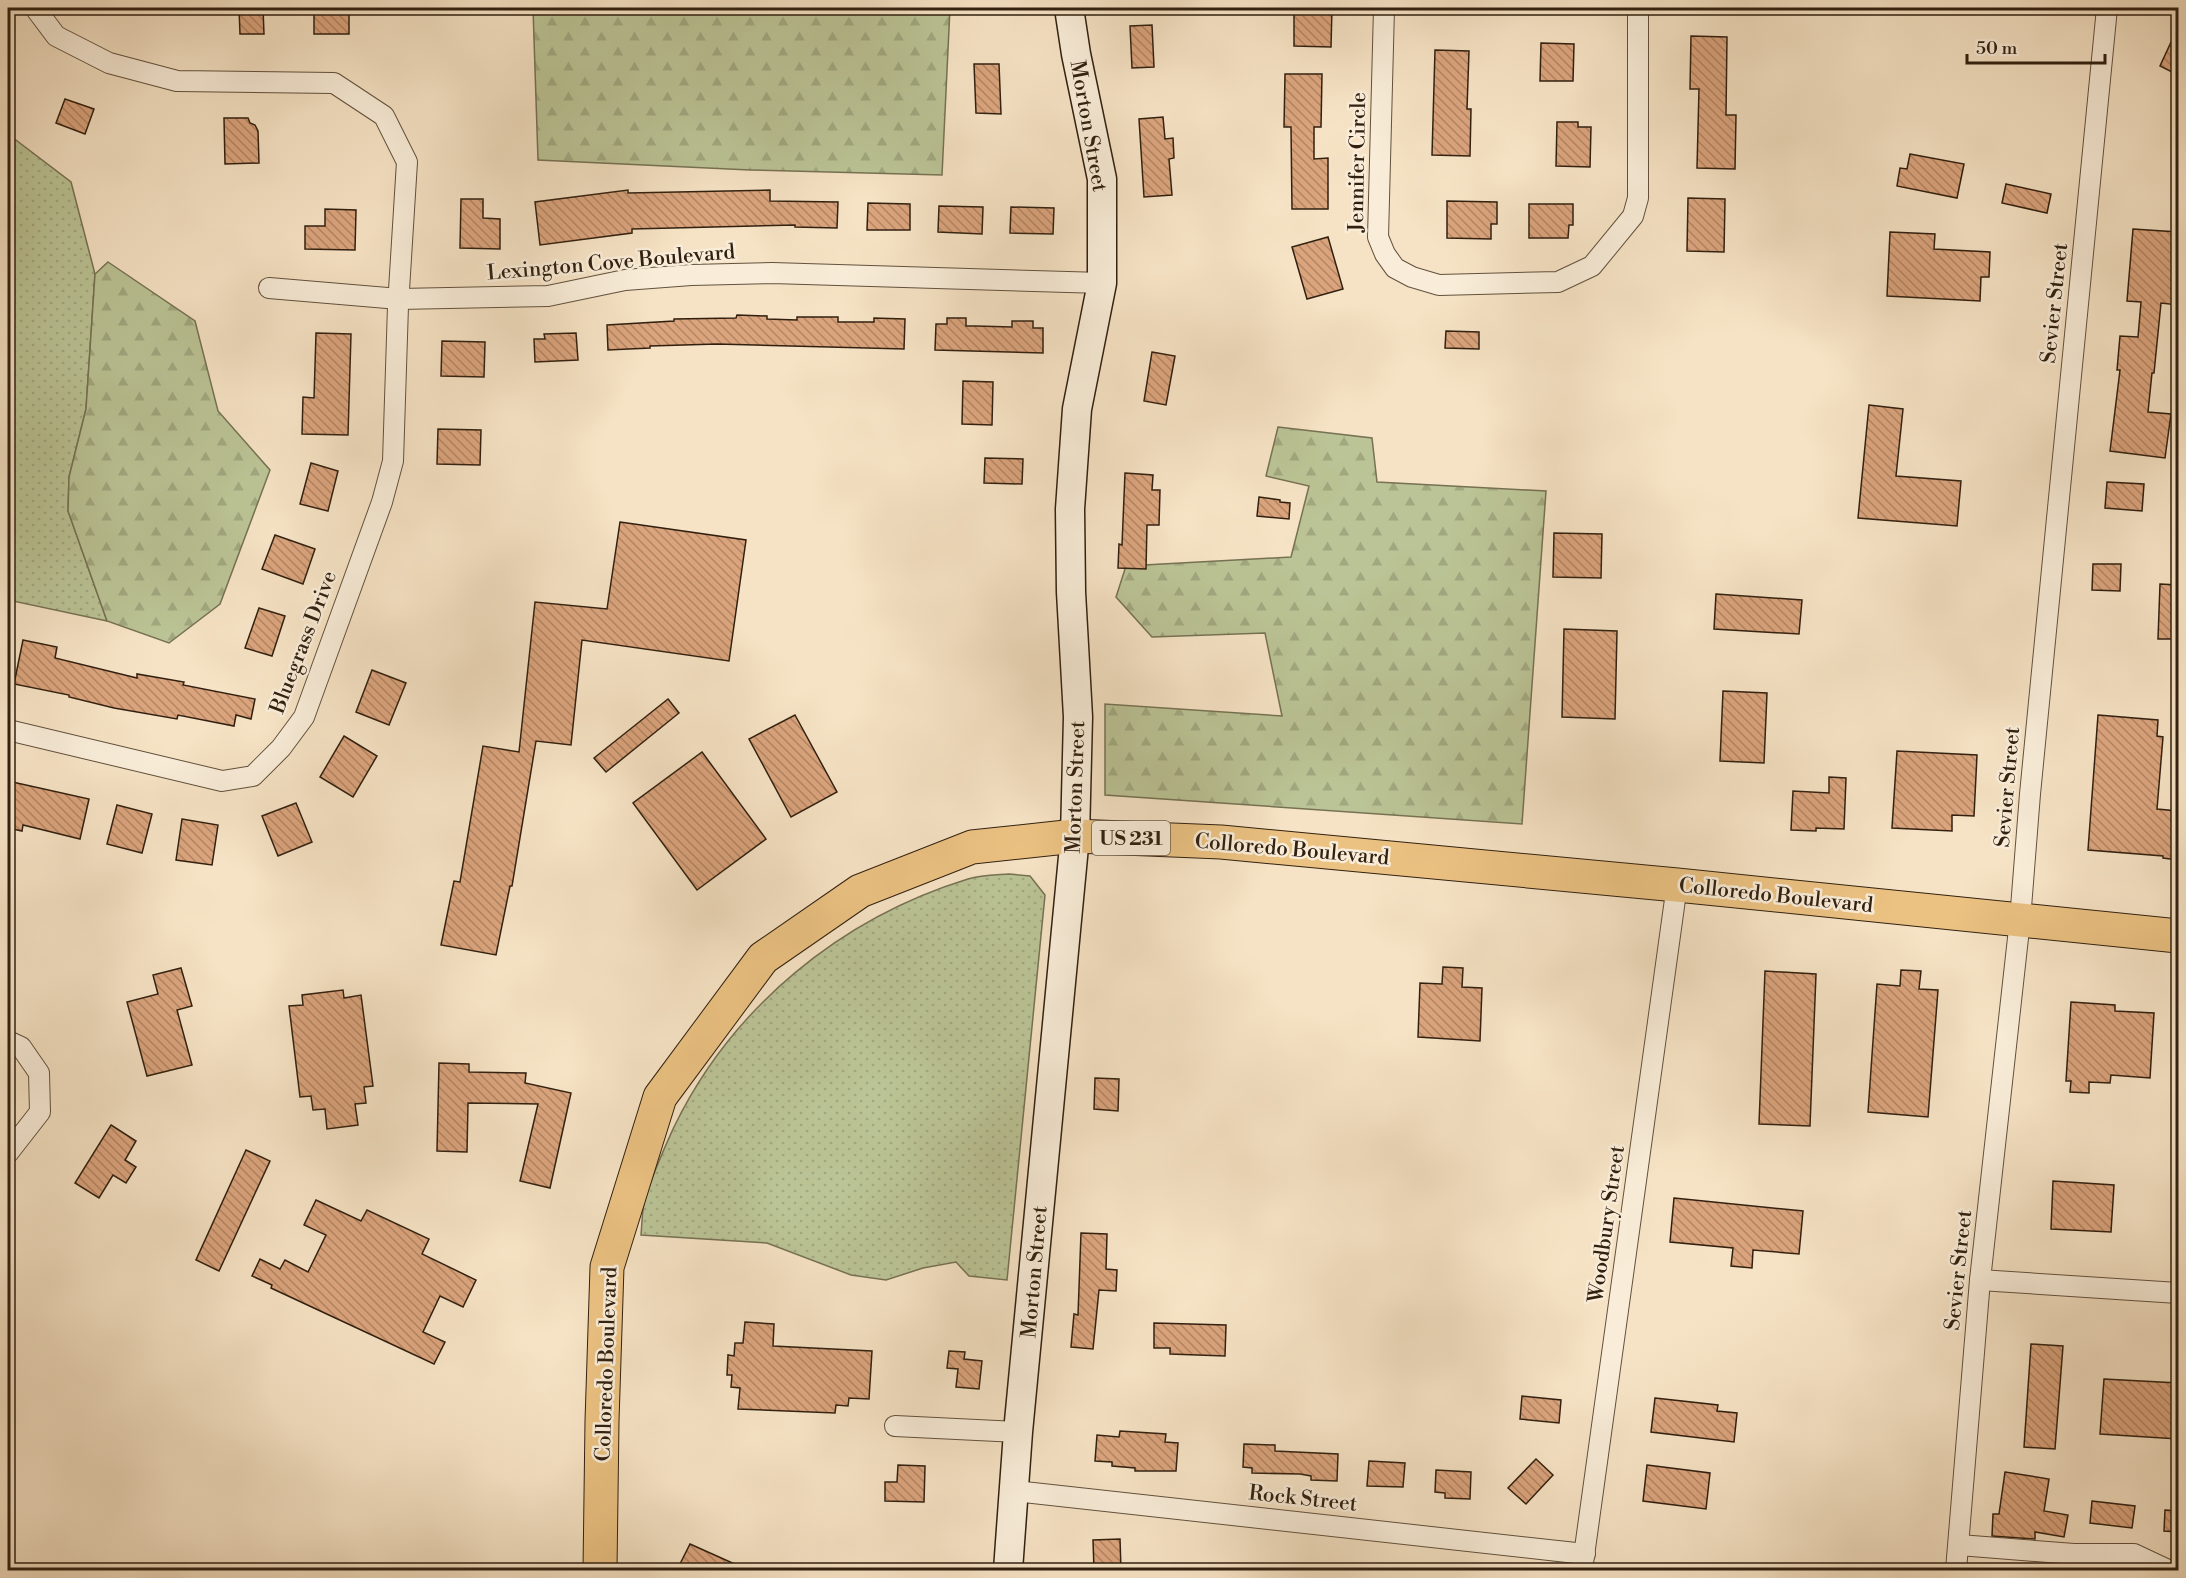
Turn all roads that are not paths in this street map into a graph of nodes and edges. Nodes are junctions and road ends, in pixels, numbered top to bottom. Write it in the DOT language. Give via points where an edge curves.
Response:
graph roads {
  1 [pos="35,8"];
  2 [pos="1069,8"];
  3 [pos="1384,8"];
  4 [pos="1638,8"];
  5 [pos="2107,8"];
  6 [pos="1102,283"];
  7 [pos="269,288"];
  8 [pos="399,299"];
  9 [pos="8,730"];
  10 [pos="1075,836"];
  11 [pos="1677,885"];
  12 [pos="2020,920"];
  13 [pos="2178,936"];
  14 [pos="8,1041"];
  15 [pos="8,1153"];
  16 [pos="1980,1280"];
  17 [pos="2178,1293"];
  18 [pos="895,1426"];
  19 [pos="1018,1432"];
  20 [pos="1016,1491"];
  21 [pos="1959,1545"];
  22 [pos="1583,1562"];
  23 [pos="600,1570"];
  24 [pos="1008,1570"];
  25 [pos="1956,1570"];
  26 [pos="2168,1570"];
  1 -- 8 [label="street, Bluegrass Drive" via="56,36 108,63 177,81 334,83 384,116 406,162"];
  2 -- 6 [label="street, Morton Street" via="1102,179"];
  3 -- 4 [label="street, Jennifer Circle" via="1378,237 1395,268 1440,285 1558,282 1592,266 1633,216 1638,198"];
  5 -- 12 [label="street, Sevier Street"];
  6 -- 8 [label="street, Lexington Cove Boulevard" via="703,274 625,280 548,296"];
  6 -- 10 [label="street, Morton Street" via="1077,409 1070,509 1078,717"];
  7 -- 8 [label="street, Lexington Cove Boulevard"];
  8 -- 9 [label="street, Bluegrass Drive" via="393,460 382,502 304,717 281,748 253,776 222,781"];
  10 -- 11 [label="highway, Colloredo Boulevard / US 231" via="1221,842"];
  10 -- 19 [label="street, Morton Street"];
  10 -- 23 [label="highway, Colloredo Boulevard / US 231" via="972,847 860,891 763,958 660,1097 607,1267"];
  11 -- 12 [label="highway, Colloredo Boulevard / US 231"];
  11 -- 22 [label="street, Woodbury Street"];
  12 -- 13 [label="highway, Colloredo Boulevard / US 231"];
  12 -- 16 [label="street, Sevier Street"];
  14 -- 15 [label="street" via="21,1047 39,1073 40,1112"];
  16 -- 17 [label="street"];
  16 -- 21 [label="street, Sevier Street"];
  18 -- 19 [label="street"];
  19 -- 20 [label="street, Morton Street"];
  20 -- 22 [label="street, Rock Street"];
  20 -- 24 [label="street, Morton Street"];
  21 -- 25 [label="street, Sevier Street"];
  21 -- 26 [label="street" via="2074,1554 2134,1554"];
}
